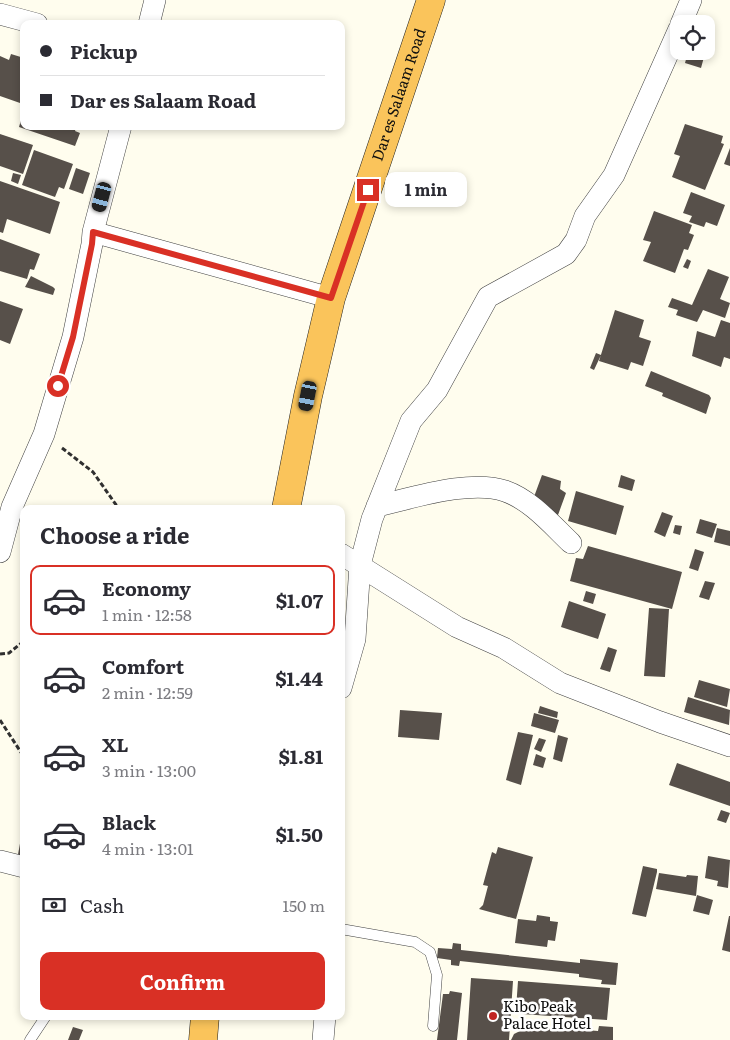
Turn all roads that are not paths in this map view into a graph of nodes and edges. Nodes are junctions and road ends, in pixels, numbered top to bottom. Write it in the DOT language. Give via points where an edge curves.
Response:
graph roads {
  1 [pos="156,0"];
  2 [pos="430,0"];
  3 [pos="690,0"];
  4 [pos="0,14"];
  5 [pos="684,15"];
  6 [pos="22,20"];
  7 [pos="150,20"];
  8 [pos="670,49"];
  9 [pos="120,130"];
  10 [pos="93,232"];
  11 [pos="331,298"];
  12 [pos="287,505"];
  13 [pos="377,506"];
  14 [pos="571,543"];
  15 [pos="0,552"];
  16 [pos="345,556"];
  17 [pos="360,565"];
  18 [pos="345,674"];
  19 [pos="730,746"];
  20 [pos="0,862"];
  21 [pos="20,866"];
  22 [pos="345,930"];
  23 [pos="43,1020"];
  24 [pos="204,1020"];
  25 [pos="325,1020"];
  26 [pos="433,1026"];
  27 [pos="30,1040"];
  28 [pos="202,1040"];
  29 [pos="323,1040"];
  1 -- 7 [label="street"];
  2 -- 11 [label="highway, Dar es Salaam Road"];
  3 -- 5 [label="street"];
  4 -- 6 [label="street"];
  8 -- 13 [label="street" via="614,175 585,216 576,240 566,254 488,298 437,390 411,421"];
  9 -- 10 [label="street"];
  10 -- 11 [label="street"];
  10 -- 15 [label="street" via="73,337 44,434 12,507"];
  11 -- 12 [label="highway, Dar es Salaam Road"];
  13 -- 14 [label="street" via="449,490 485,487 505,491 535,510"];
  13 -- 17 [label="street"];
  16 -- 17 [label="street"];
  17 -- 18 [label="street" via="355,639"];
  17 -- 19 [label="street" via="458,627 504,648 560,683"];
  20 -- 21 [label="street"];
  22 -- 26 [label="lane" via="415,942 430,952 437,975"];
  23 -- 27 [label="lane"];
  24 -- 28 [label="highway"];
  25 -- 29 [label="street"];
}
